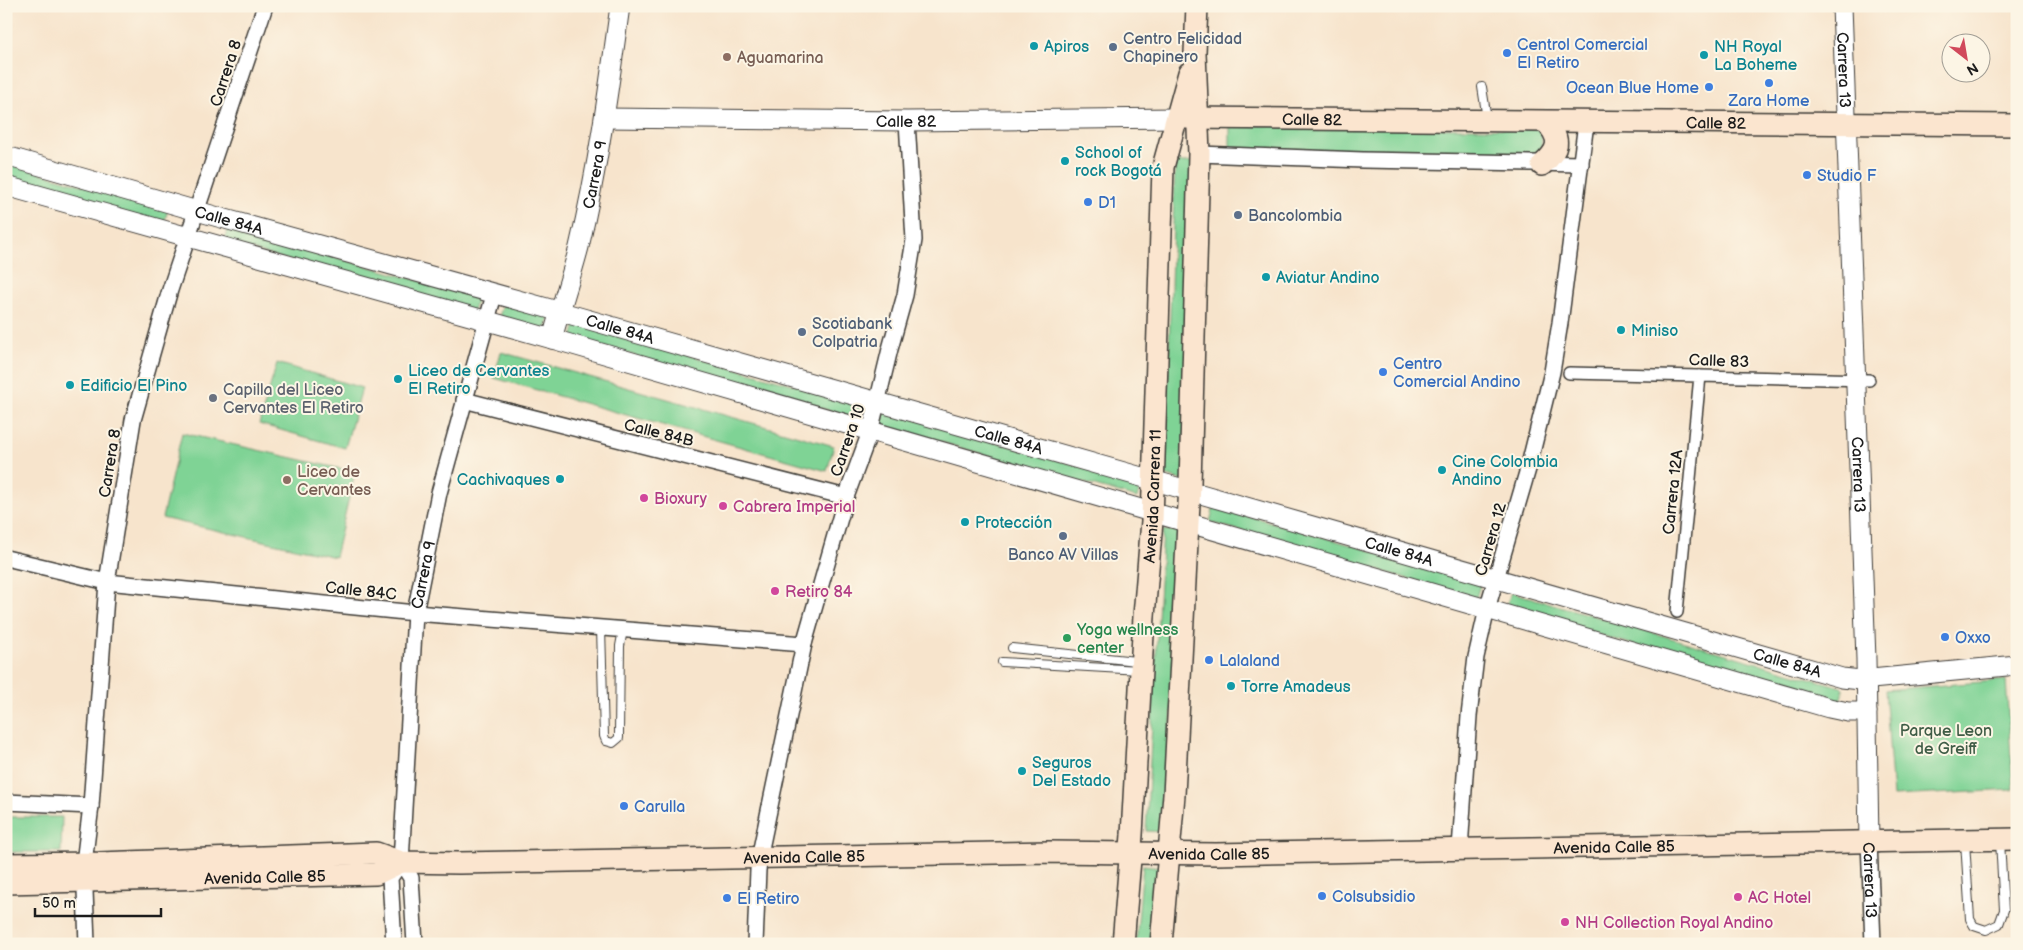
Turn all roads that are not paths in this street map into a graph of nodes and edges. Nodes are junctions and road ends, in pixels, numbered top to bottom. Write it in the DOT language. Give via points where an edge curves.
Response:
graph roads {
  1 [pos="265,6"];
  2 [pos="620,6"];
  3 [pos="1197,6"];
  4 [pos="1842,6"];
  5 [pos="1195,53"];
  6 [pos="1482,87"];
  7 [pos="605,118"];
  8 [pos="1176,118"];
  9 [pos="1198,119"];
  10 [pos="908,121"];
  11 [pos="1487,122"];
  12 [pos="1546,122"];
  13 [pos="1586,123"];
  14 [pos="1847,124"];
  15 [pos="2017,125"];
  16 [pos="1199,154"];
  17 [pos="6,156"];
  18 [pos="1581,164"];
  19 [pos="1542,165"];
  20 [pos="6,186"];
  21 [pos="197,211"];
  22 [pos="188,238"];
  23 [pos="494,295"];
  24 [pos="560,312"];
  25 [pos="486,322"];
  26 [pos="552,339"];
  27 [pos="1569,372"];
  28 [pos="1700,376"];
  29 [pos="1863,380"];
  30 [pos="464,400"];
  31 [pos="878,403"];
  32 [pos="870,432"];
  33 [pos="1154,480"];
  34 [pos="1190,491"];
  35 [pos="846,497"];
  36 [pos="1152,513"];
  37 [pos="1188,524"];
  38 [pos="6,558"];
  39 [pos="1496,580"];
  40 [pos="107,582"];
  41 [pos="1487,609"];
  42 [pos="1677,612"];
  43 [pos="416,613"];
  44 [pos="600,628"];
  45 [pos="623,630"];
  46 [pos="804,644"];
  47 [pos="1012,648"];
  48 [pos="1002,662"];
  49 [pos="1142,664"];
  50 [pos="2017,665"];
  51 [pos="1866,679"];
  52 [pos="1867,712"];
  53 [pos="6,802"];
  54 [pos="91,806"];
  55 [pos="2008,839"];
  56 [pos="1965,840"];
  57 [pos="1869,842"];
  58 [pos="1460,849"];
  59 [pos="1130,852"];
  60 [pos="1169,853"];
  61 [pos="760,858"];
  62 [pos="401,862"];
  63 [pos="6,864"];
  64 [pos="84,872"];
  65 [pos="6,883"];
  66 [pos="87,944"];
  67 [pos="394,944"];
  68 [pos="415,944"];
  69 [pos="755,944"];
  70 [pos="1123,944"];
  71 [pos="1161,944"];
  72 [pos="1873,944"];
  1 -- 21 [label="street, Carrera 8"];
  2 -- 7 [label="street, Carrera 9"];
  3 -- 5 [label="main road, Avenida Carrera 11"];
  4 -- 14 [label="street, Carrera 13"];
  5 -- 8 [label="main road, Avenida Carrera 11"];
  5 -- 9 [label="main road, Avenida Carrera 11"];
  6 -- 11 [label="lane"];
  7 -- 10 [label="street, Calle 82"];
  7 -- 24 [label="street, Carrera 9" via="578,250"];
  8 -- 9 [label="main road, Calle 82"];
  8 -- 10 [label="street, Calle 82"];
  8 -- 33 [label="main road, Avenida Carrera 11" via="1163,167"];
  9 -- 11 [label="main road, Calle 82"];
  9 -- 16 [label="main road, Avenida Carrera 11"];
  10 -- 31 [label="street, Carrera 10" via="914,240 905,295"];
  11 -- 12 [label="main road, Calle 82"];
  12 -- 13 [label="main road, Calle 82"];
  12 -- 19 [label="main road" via="1556,136 1557,144 1554,153"];
  13 -- 14 [label="main road, Calle 82"];
  13 -- 18 [label="street, Carrera 12"];
  14 -- 15 [label="main road, Calle 82"];
  14 -- 29 [label="street, Carrera 13"];
  16 -- 19 [label="street"];
  16 -- 34 [label="main road, Avenida Carrera 11"];
  17 -- 21 [label="street, Calle 84A"];
  18 -- 19 [label="street"];
  18 -- 39 [label="street, Carrera 12" via="1552,372"];
  20 -- 22 [label="street, Calle 84A"];
  21 -- 22 [label="street, Carrera 8"];
  21 -- 23 [label="street, Calle 84A"];
  22 -- 25 [label="street, Calle 84A"];
  22 -- 40 [label="street, Carrera 8" via="133,420"];
  23 -- 24 [label="street, Calle 84A"];
  23 -- 25 [label="street, Carrera 9"];
  24 -- 26 [label="street, Carrera 9"];
  24 -- 31 [label="street, Calle 84A"];
  25 -- 26 [label="street, Calle 84A"];
  25 -- 30 [label="street, Carrera 9"];
  26 -- 32 [label="street, Calle 84A"];
  27 -- 28 [label="street, Calle 83"];
  28 -- 29 [label="street, Calle 83"];
  28 -- 42 [label="street, Carrera 12A"];
  29 -- 51 [label="street, Carrera 13"];
  30 -- 35 [label="street, Calle 84B"];
  30 -- 43 [label="street, Carrera 9" via="439,493"];
  31 -- 32 [label="street, Carrera 10"];
  31 -- 33 [label="street, Calle 84A"];
  32 -- 35 [label="street, Carrera 10"];
  32 -- 36 [label="street, Calle 84A"];
  33 -- 34 [label="street, Calle 84A"];
  33 -- 36 [label="main road, Avenida Carrera 11"];
  34 -- 37 [label="main road, Avenida Carrera 11"];
  34 -- 39 [label="street, Calle 84A"];
  35 -- 46 [label="street, Carrera 10"];
  36 -- 37 [label="street, Calle 84A"];
  36 -- 49 [label="main road, Avenida Carrera 11"];
  37 -- 41 [label="street, Calle 84A"];
  37 -- 60 [label="main road, Avenida Carrera 11"];
  38 -- 40 [label="street, Calle 84C"];
  39 -- 41 [label="street, Carrera 12"];
  39 -- 51 [label="street, Calle 84A" via="1842,678"];
  40 -- 43 [label="street, Calle 84C"];
  40 -- 54 [label="street, Carrera 8"];
  41 -- 52 [label="street, Calle 84A" via="1829,708"];
  41 -- 58 [label="street, Carrera 12" via="1472,686"];
  43 -- 44 [label="street, Calle 84C"];
  43 -- 62 [label="street, Carrera 9"];
  44 -- 45 [label="street, Calle 84C"];
  44 -- 45 [label="lane" via="604,736 606,741 613,743 619,738"];
  45 -- 46 [label="street, Calle 84C"];
  46 -- 61 [label="street, Carrera 10"];
  47 -- 49 [label="lane"];
  48 -- 49 [label="lane"];
  49 -- 59 [label="main road, Avenida Carrera 11"];
  50 -- 51 [label="street, Calle 84A"];
  51 -- 52 [label="street, Carrera 13"];
  52 -- 57 [label="street, Carrera 13"];
  53 -- 54 [label="street"];
  54 -- 64 [label="street, Carrera 8"];
  55 -- 56 [label="main road, Avenida Calle 85"];
  55 -- 56 [label="lane" via="2004,910 1999,924 1986,930 1974,926 1970,920"];
  56 -- 57 [label="main road, Avenida Calle 85"];
  57 -- 58 [label="main road, Avenida Calle 85"];
  57 -- 72 [label="street, Carrera 13"];
  58 -- 60 [label="main road, Avenida Calle 85"];
  59 -- 60 [label="main road, Avenida Calle 85"];
  59 -- 61 [label="main road, Avenida Calle 85"];
  59 -- 70 [label="main road, Avenida Carrera 11"];
  60 -- 71 [label="main road, Avenida Carrera 11"];
  61 -- 62 [label="main road, Avenida Calle 85" via="451,864"];
  61 -- 69 [label="street, Carrera 10"];
  62 -- 64 [label="main road, Avenida Calle 85" via="376,874"];
  62 -- 67 [label="street, Carrera 9" via="390,878"];
  62 -- 68 [label="street, Carrera 9" via="411,878"];
  63 -- 64 [label="main road, Avenida Calle 85"];
  64 -- 65 [label="main road, Avenida Calle 85"];
  64 -- 66 [label="street, Carrera 8"];
}
